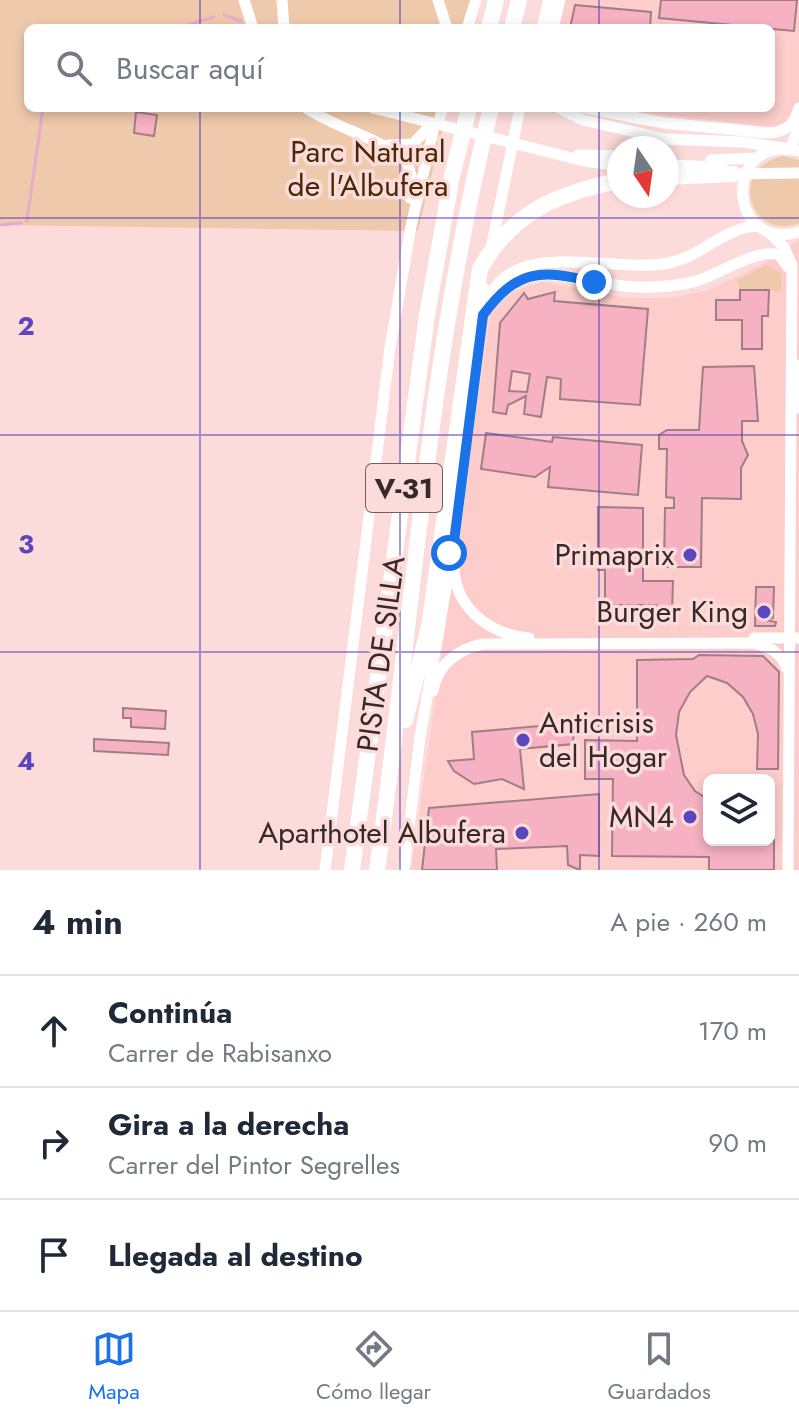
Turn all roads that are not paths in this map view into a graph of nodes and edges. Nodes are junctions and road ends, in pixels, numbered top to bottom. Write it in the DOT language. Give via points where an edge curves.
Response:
graph roads {
  1 [pos="244,0"];
  2 [pos="282,0"];
  3 [pos="438,0"];
  4 [pos="476,0"];
  5 [pos="496,0"];
  6 [pos="519,0"];
  7 [pos="549,0"];
  8 [pos="560,0"];
  9 [pos="252,24"];
  10 [pos="284,24"];
  11 [pos="446,24"];
  12 [pos="468,24"];
  13 [pos="490,24"];
  14 [pos="513,24"];
  15 [pos="543,24"];
  16 [pos="554,24"];
  17 [pos="799,108"];
  18 [pos="312,112"];
  19 [pos="388,112"];
  20 [pos="468,112"];
  21 [pos="490,112"];
  22 [pos="519,112"];
  23 [pos="567,112"];
  24 [pos="606,112"];
  25 [pos="664,123"];
  26 [pos="799,128"];
  27 [pos="728,141"];
  28 [pos="376,143"];
  29 [pos="791,149"];
  30 [pos="549,153"];
  31 [pos="758,158"];
  32 [pos="607,159"];
  33 [pos="679,159"];
  34 [pos="607,160"];
  35 [pos="799,165"];
  36 [pos="679,171"];
  37 [pos="733,171"];
  38 [pos="799,173"];
  39 [pos="607,185"];
  40 [pos="411,226"];
  41 [pos="764,229"];
  42 [pos="799,232"];
  43 [pos="791,273"];
  44 [pos="483,315"];
  45 [pos="799,365"];
  46 [pos="454,542"];
  47 [pos="795,638"];
  48 [pos="795,666"];
  49 [pos="421,746"];
  50 [pos="385,811"];
  51 [pos="794,830"];
  52 [pos="325,870"];
  53 [pos="352,870"];
  54 [pos="377,870"];
  55 [pos="404,870"];
  56 [pos="788,870"];
  57 [pos="795,870"];
  1 -- 9 [label="street"];
  2 -- 10 [label="street"];
  3 -- 11 [label="street"];
  4 -- 12 [label="street"];
  5 -- 13 [label="highway"];
  6 -- 14 [label="highway"];
  7 -- 15 [label="street"];
  8 -- 16 [label="street"];
  17 -- 25 [label="street" via="793,124 779,132"];
  18 -- 28 [label="street"];
  19 -- 30 [label="street"];
  20 -- 53 [label="highway, PISTA DE SILLA / V-31" via="427,315"];
  21 -- 50 [label="highway, PISTA DE SILLA / V-31" via="447,313"];
  22 -- 44 [label="street" via="500,193"];
  23 -- 27 [label="street" via="665,139"];
  24 -- 25 [label="street"];
  25 -- 27 [label="street"];
  26 -- 29 [label="street"];
  27 -- 29 [label="street"];
  28 -- 40 [label="street" via="399,154 411,171"];
  28 -- 40 [label="street" via="404,147 430,131"];
  29 -- 31 [label="street"];
  30 -- 32 [label="street"];
  30 -- 34 [label="street"];
  31 -- 33 [label="street"];
  31 -- 41 [label="street" via="743,179 741,192 743,205"];
  35 -- 37 [label="street"];
  36 -- 37 [label="highway"];
  37 -- 38 [label="street"];
  39 -- 50 [label="highway" via="551,202 508,228 480,269 429,627 406,713 397,781"];
  40 -- 52 [label="street" via="390,348"];
  41 -- 42 [label="street"];
  41 -- 43 [label="street" via="784,247"];
  41 -- 44 [label="street" via="740,228 690,257 660,264 528,265 496,286"];
  43 -- 44 [label="street" via="779,255 762,253 707,278 660,287 533,275 506,287"];
  43 -- 47 [label="street"];
  44 -- 46 [label="street"];
  45 -- 47 [label="street"];
  46 -- 47 [label="street" via="453,571 461,597 484,624 517,637"];
  46 -- 49 [label="street"];
  47 -- 48 [label="street"];
  48 -- 49 [label="street" via="771,647 752,643 483,644 459,652 440,671"];
  48 -- 51 [label="street"];
  49 -- 55 [label="street"];
  50 -- 54 [label="highway, PISTA DE SILLA / V-31"];
  51 -- 56 [label="street"];
  51 -- 57 [label="street"];
}
